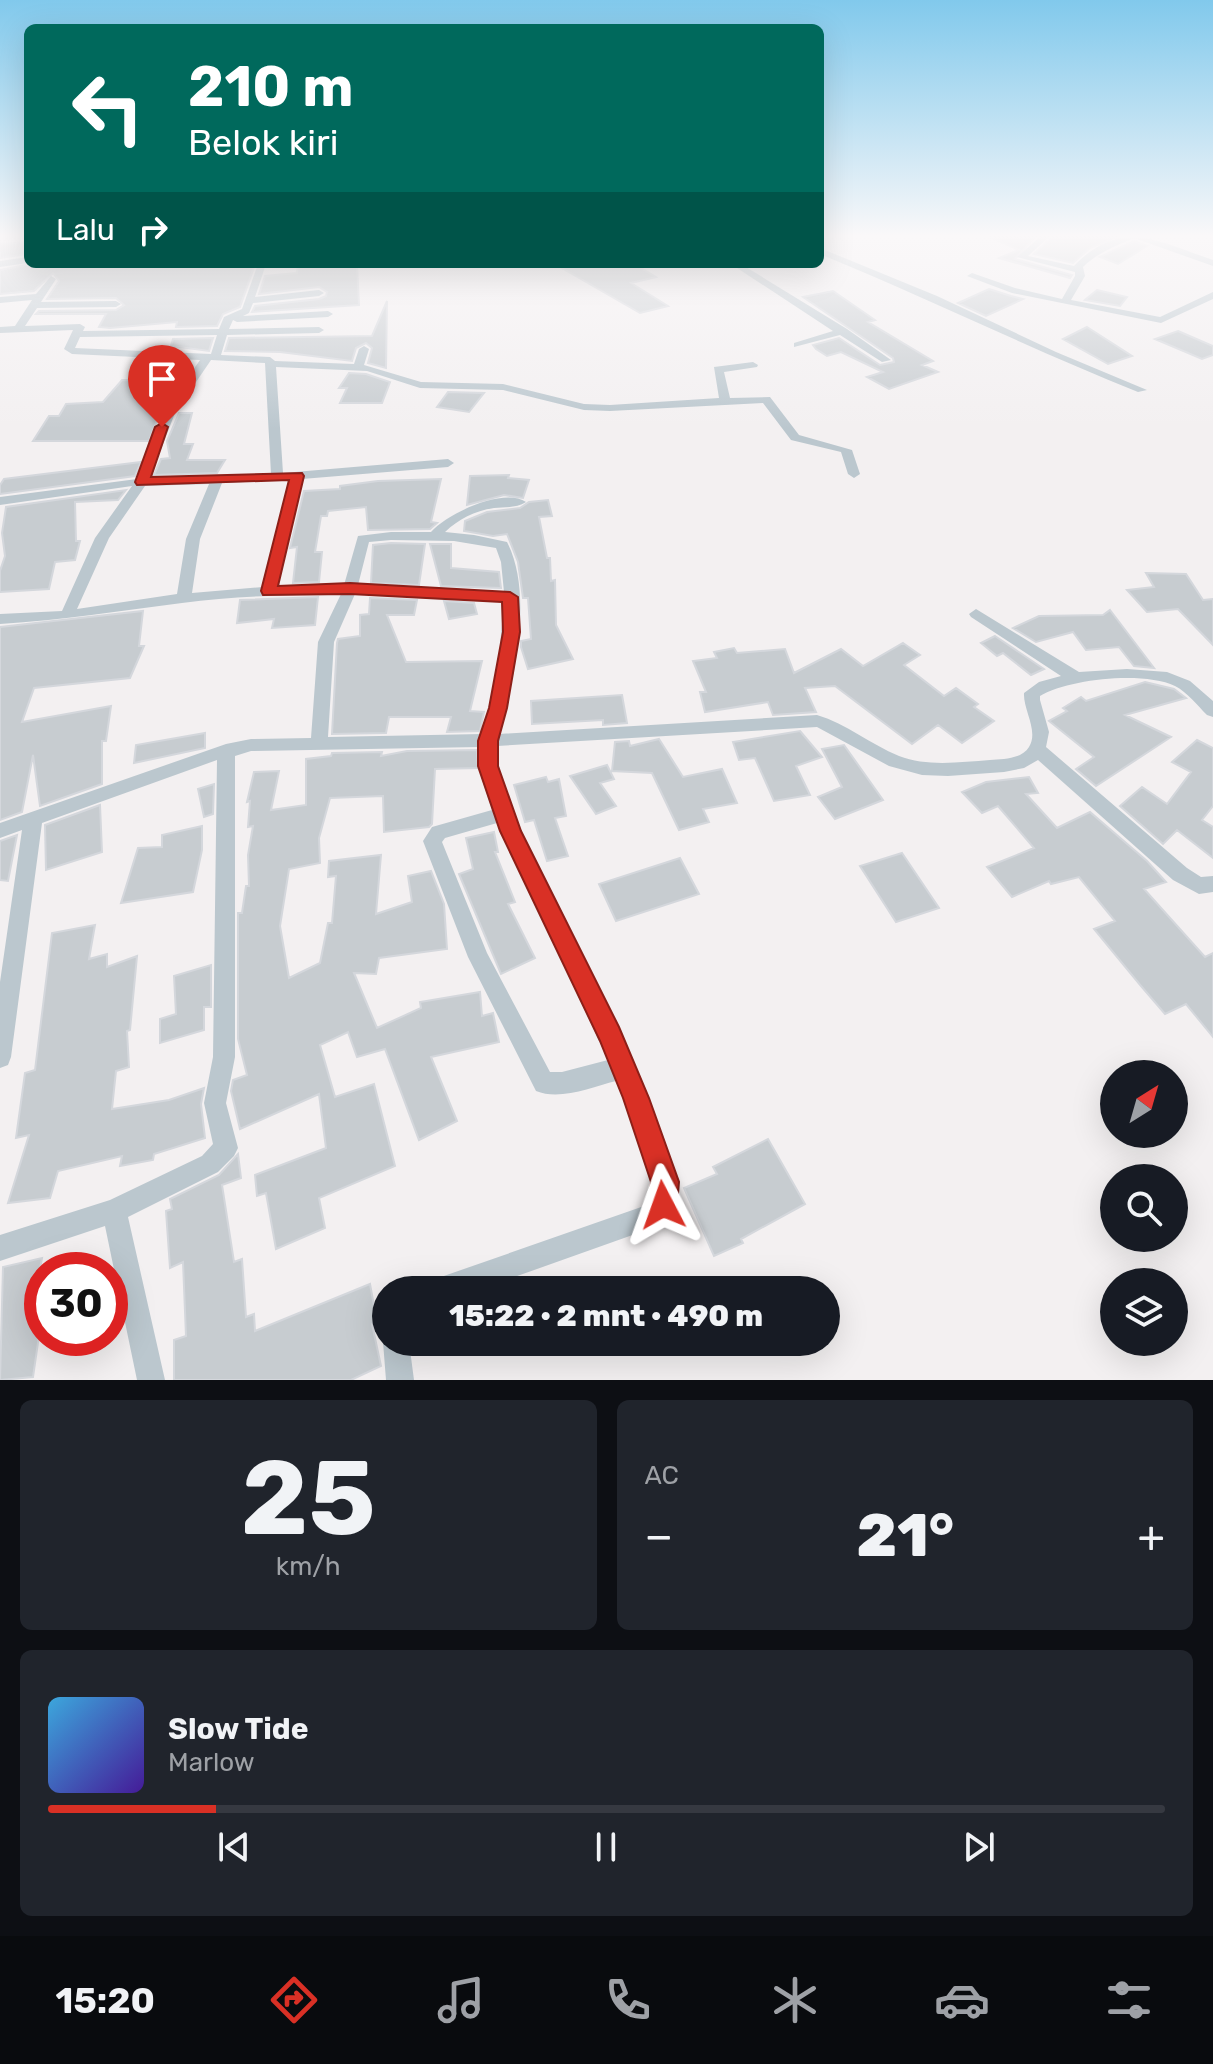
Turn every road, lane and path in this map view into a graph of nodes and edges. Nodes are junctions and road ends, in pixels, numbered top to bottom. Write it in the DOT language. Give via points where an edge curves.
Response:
graph roads {
  1 [pos="15,300"];
  2 [pos="254,300"];
  3 [pos="789,300"];
  4 [pos="939,300"];
  5 [pos="1058,300"];
  6 [pos="1202,300"];
  7 [pos="37,301"];
  8 [pos="249,301"];
  9 [pos="1065,302"];
  10 [pos="116,304"];
  11 [pos="328,314"];
  12 [pos="227,319"];
  13 [pos="18,329"];
  14 [pos="0,330"];
  15 [pos="319,330"];
  16 [pos="843,331"];
  17 [pos="221,332"];
  18 [pos="78,334"];
  19 [pos="798,345"];
  20 [pos="364,349"];
  21 [pos="211,358"];
  22 [pos="886,360"];
  23 [pos="272,364"];
  24 [pos="753,365"];
  25 [pos="358,368"];
  26 [pos="1142,390"];
  27 [pos="725,401"];
  28 [pos="448,463"];
  29 [pos="854,474"];
  30 [pos="297,476"];
  31 [pos="277,477"];
  32 [pos="217,480"];
  33 [pos="142,482"];
  34 [pos="0,501"];
  35 [pos="520,502"];
  36 [pos="433,537"];
  37 [pos="350,589"];
  38 [pos="269,591"];
  39 [pos="510,597"];
  40 [pos="184,598"];
  41 [pos="976,614"];
  42 [pos="67,615"];
  43 [pos="0,619"];
  44 [pos="1078,679"];
  45 [pos="1213,711"];
  46 [pos="488,741"];
  47 [pos="319,743"];
  48 [pos="1037,749"];
  49 [pos="226,750"];
  50 [pos="505,814"];
  51 [pos="33,820"];
  52 [pos="0,831"];
  53 [pos="1208,890"];
  54 [pos="0,1057"];
  55 [pos="622,1068"];
  56 [pos="114,1211"];
  57 [pos="0,1248"];
  58 [pos="481,1276"];
  59 [pos="397,1356"];
  60 [pos="151,1380"];
  61 [pos="400,1380"];
  1 -- 7 [label="street"];
  2 -- 8 [label="street"];
  3 -- 16 [label="street"];
  4 -- 26 [label="street"];
  5 -- 9 [label="street"];
  6 -- 9 [label="street" via="1154,320"];
  7 -- 10 [label="street"];
  7 -- 13 [label="street"];
  8 -- 12 [label="street" via="246,311"];
  11 -- 12 [label="street"];
  12 -- 17 [label="street"];
  13 -- 14 [label="street"];
  13 -- 18 [label="street" via="78,327"];
  15 -- 17 [label="street"];
  16 -- 19 [label="street"];
  16 -- 22 [label="street"];
  17 -- 18 [label="street"];
  17 -- 21 [label="street"];
  18 -- 21 [label="street" via="69,350"];
  20 -- 25 [label="street"];
  21 -- 23 [label="street"];
  21 -- 33 [label="street" via="169,413"];
  23 -- 25 [label="street"];
  23 -- 31 [label="street"];
  24 -- 27 [label="street" via="718,369"];
  25 -- 27 [label="street" via="420,385 520,390 584,407"];
  27 -- 29 [label="street" via="770,400 795,438 846,450"];
  28 -- 30 [label="street"];
  30 -- 31 [label="street"];
  30 -- 38 [label="street"];
  31 -- 32 [label="street"];
  32 -- 33 [label="street"];
  32 -- 40 [label="street" via="193,539"];
  33 -- 34 [label="street"];
  33 -- 42 [label="street" via="102,538"];
  35 -- 36 [label="street" via="478,505 445,522"];
  36 -- 37 [label="street" via="363,539"];
  36 -- 39 [label="street" via="502,545 511,572"];
  37 -- 38 [label="street"];
  37 -- 39 [label="street"];
  37 -- 47 [label="street" via="326,642"];
  38 -- 40 [label="street"];
  39 -- 46 [label="street" via="512,632"];
  40 -- 42 [label="street"];
  41 -- 44 [label="street"];
  42 -- 43 [label="street"];
  44 -- 45 [label="street" via="1166,677 1196,693"];
  44 -- 48 [label="street" via="1032,693 1043,732"];
  46 -- 47 [label="street"];
  46 -- 48 [label="street" via="817,721 885,757 935,771 1007,766 1026,760"];
  46 -- 50 [label="street" via="488,766"];
  47 -- 49 [label="street"];
  48 -- 53 [label="street" via="1180,874"];
  49 -- 51 [label="street"];
  49 -- 56 [label="street" via="224,1057 215,1093 226,1148 210,1164"];
  50 -- 55 [label="street"];
  50 -- 55 [label="street" via="439,832 432,841 478,957 544,1083"];
  51 -- 52 [label="street"];
  51 -- 54 [label="street"];
  55 -- 58 [label="street" via="665,1182 663,1205 655,1215"];
  56 -- 57 [label="street"];
  56 -- 60 [label="street"];
  59 -- 61 [label="street"];
}
